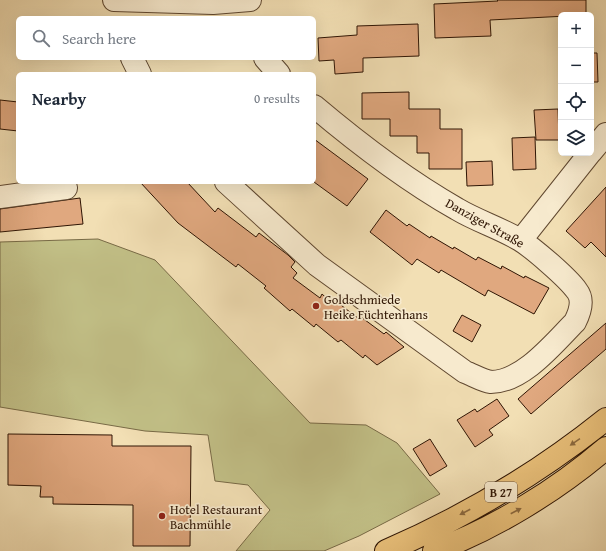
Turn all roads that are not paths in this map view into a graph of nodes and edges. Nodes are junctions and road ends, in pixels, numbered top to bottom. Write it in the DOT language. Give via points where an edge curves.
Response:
graph roads {
  1 [pos="114,0"];
  2 [pos="242,6"];
  3 [pos="118,16"];
  4 [pos="133,60"];
  5 [pos="267,60"];
  6 [pos="139,72"];
  7 [pos="277,72"];
  8 [pos="316,108"];
  9 [pos="606,134"];
  10 [pos="594,149"];
  11 [pos="589,156"];
  12 [pos="228,184"];
  13 [pos="66,188"];
  14 [pos="0,197"];
  15 [pos="521,240"];
  16 [pos="606,418"];
  17 [pos="606,448"];
  18 [pos="453,547"];
  19 [pos="386,551"];
  20 [pos="434,551"];
  1 -- 2 [label="street"];
  1 -- 3 [label="street"];
  4 -- 6 [label="street"];
  5 -- 7 [label="street"];
  8 -- 15 [label="street, Danziger Straße" via="394,169 458,210"];
  9 -- 10 [label="street"];
  11 -- 15 [label="street"];
  12 -- 15 [label="street, Danziger Straße" via="317,265 465,372 490,382 509,378 526,369 575,322 580,312 581,301 578,291"];
  13 -- 14 [label="street"];
  16 -- 19 [label="highway, B 27, one-way" via="582,438 494,497"];
  18 -- 17 [label="highway, B 27, one-way" via="524,507"];
  18 -- 20 [label="highway, B 27"];
}
